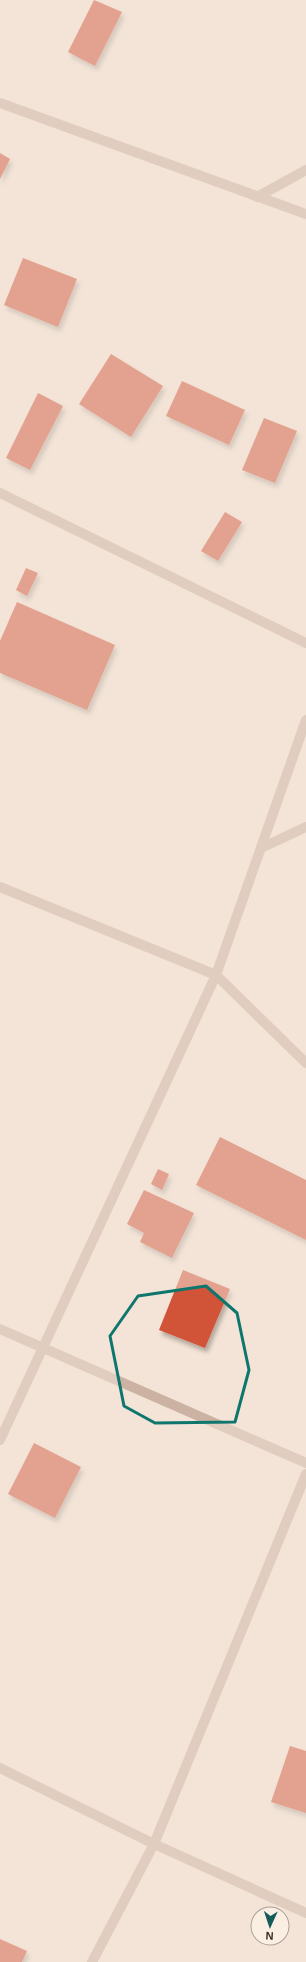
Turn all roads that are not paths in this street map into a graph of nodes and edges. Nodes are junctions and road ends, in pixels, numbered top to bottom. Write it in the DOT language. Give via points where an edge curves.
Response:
graph roads {
  1 [pos="0,103"];
  2 [pos="306,170"];
  3 [pos="257,197"];
  4 [pos="306,214"];
  5 [pos="0,494"];
  6 [pos="306,643"];
  7 [pos="306,720"];
  8 [pos="306,827"];
  9 [pos="261,848"];
  10 [pos="0,887"];
  11 [pos="216,975"];
  12 [pos="306,1063"];
  13 [pos="0,1329"];
  14 [pos="43,1348"];
  15 [pos="0,1440"];
  16 [pos="306,1463"];
  17 [pos="306,1474"];
  18 [pos="0,1768"];
  19 [pos="154,1844"];
  20 [pos="306,1913"];
  21 [pos="92,1962"];
  1 -- 3 [label="street"];
  2 -- 3 [label="street"];
  3 -- 4 [label="street"];
  5 -- 6 [label="street"];
  7 -- 9 [label="street"];
  8 -- 9 [label="street"];
  9 -- 11 [label="street"];
  10 -- 11 [label="street"];
  11 -- 12 [label="street"];
  11 -- 14 [label="street"];
  13 -- 14 [label="street"];
  14 -- 15 [label="street"];
  14 -- 16 [label="street"];
  17 -- 19 [label="street"];
  18 -- 19 [label="street"];
  19 -- 20 [label="street"];
  19 -- 21 [label="street"];
}
